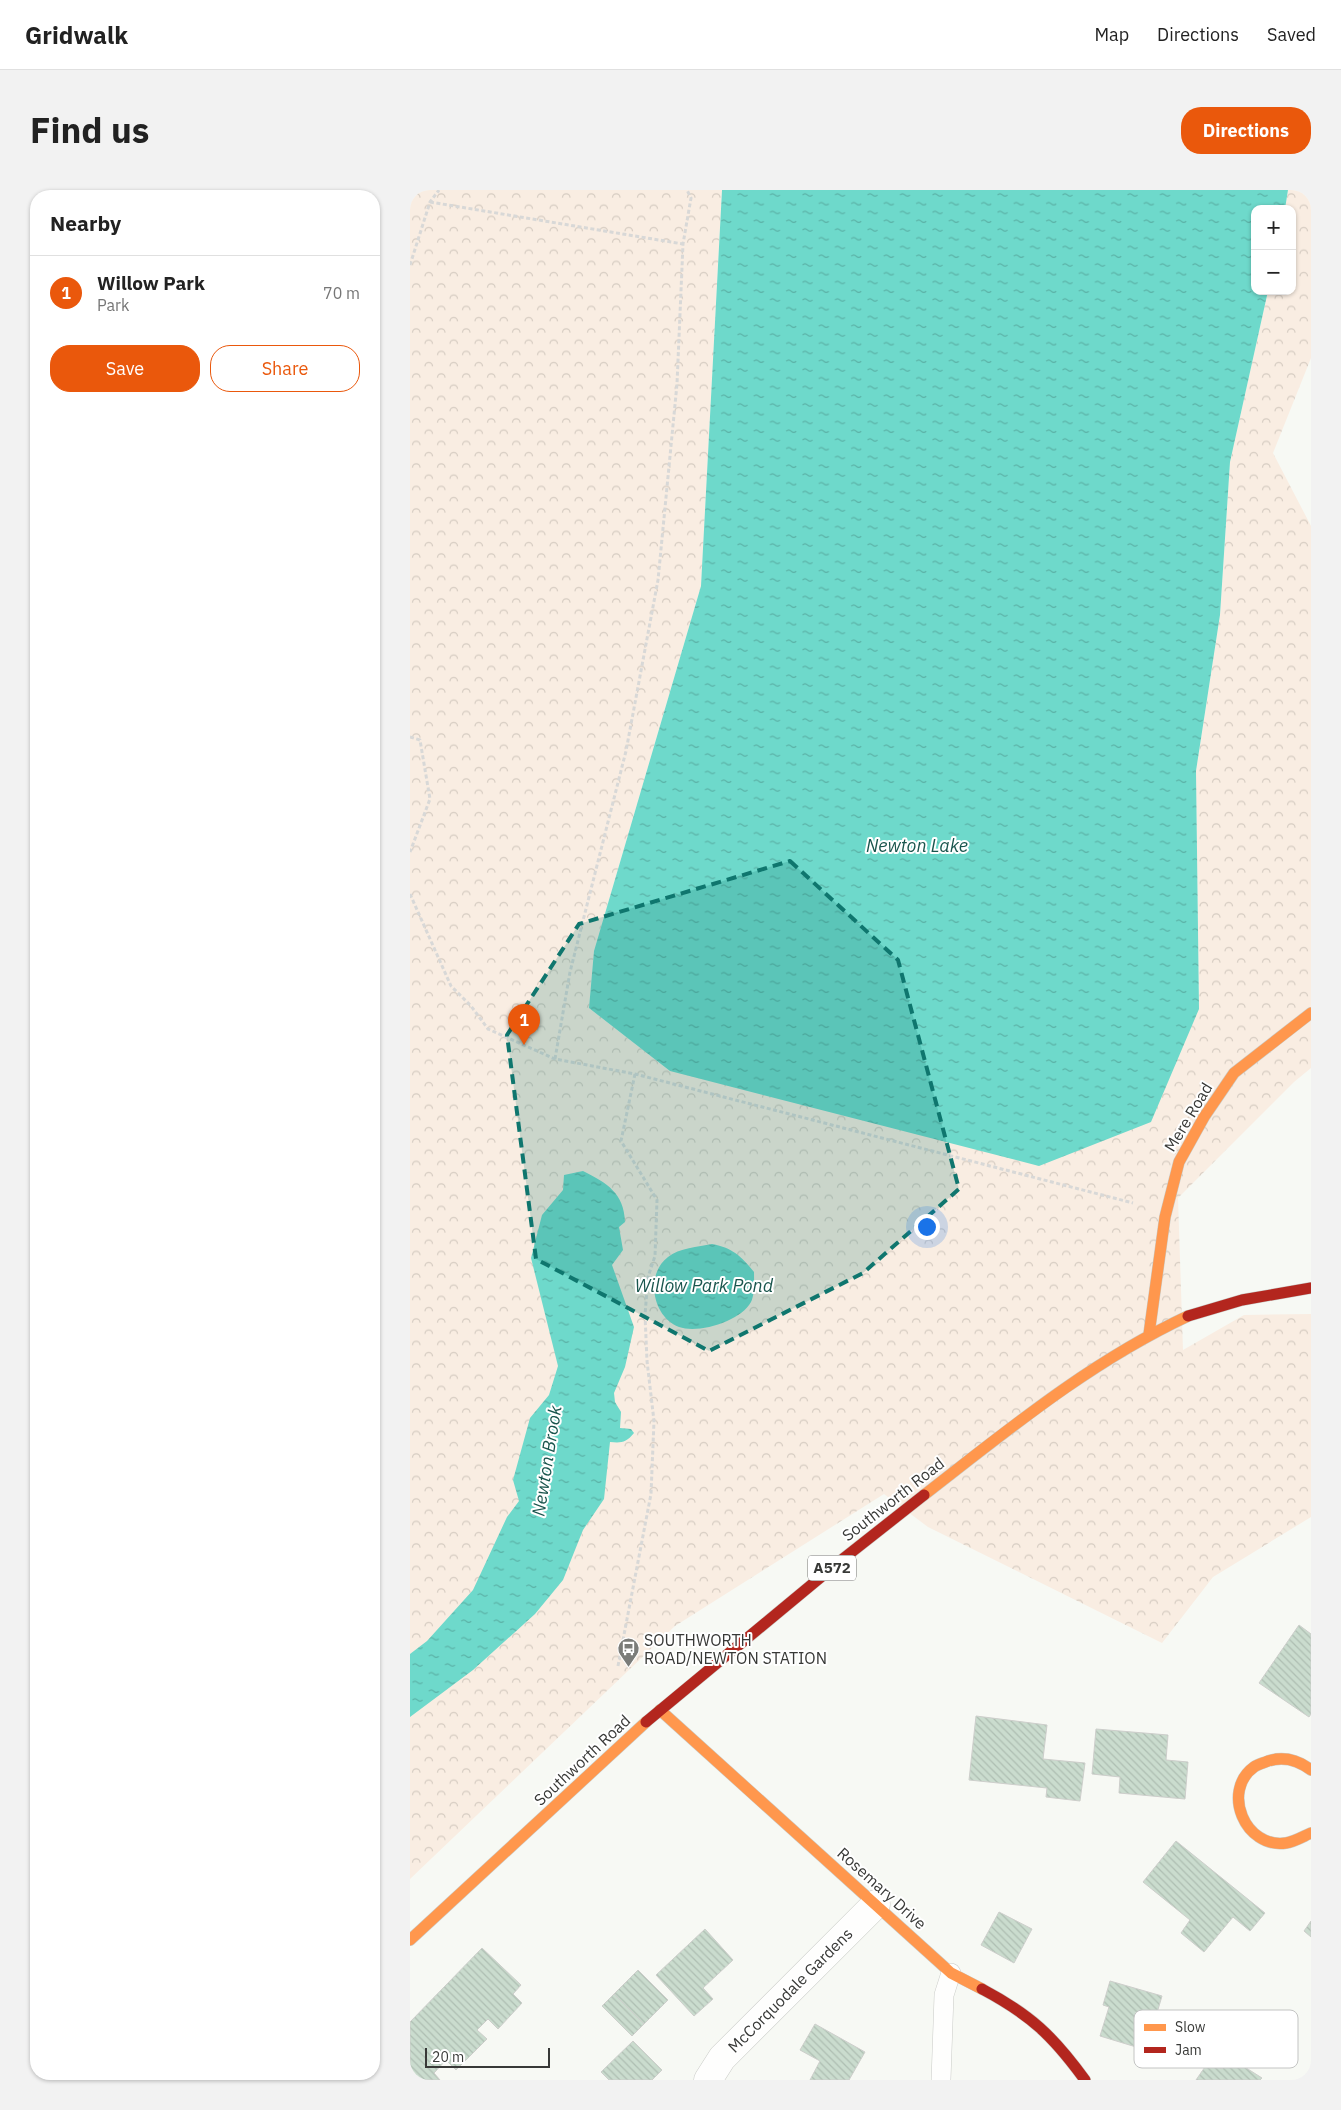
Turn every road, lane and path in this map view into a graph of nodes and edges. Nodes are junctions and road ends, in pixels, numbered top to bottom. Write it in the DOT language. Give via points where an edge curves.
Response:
graph roads {
  1 [pos="439,190"];
  2 [pos="687,190"];
  3 [pos="430,202"];
  4 [pos="683,244"];
  5 [pos="410,265"];
  6 [pos="410,737"];
  7 [pos="410,852"];
  8 [pos="410,894"];
  9 [pos="1311,1013"];
  10 [pos="555,1058"];
  11 [pos="635,1074"];
  12 [pos="1138,1204"];
  13 [pos="1311,1288"];
  14 [pos="1149,1334"];
  15 [pos="618,1666"];
  16 [pos="660,1710"];
  17 [pos="1311,1770"];
  18 [pos="1311,1833"];
  19 [pos="876,1904"];
  20 [pos="410,1940"];
  21 [pos="951,1973"];
  22 [pos="708,2080"];
  23 [pos="941,2080"];
  24 [pos="1086,2080"];
  1 -- 3 [label="path"];
  2 -- 4 [label="path" via="691,198"];
  3 -- 4 [label="path"];
  3 -- 5 [label="path"];
  4 -- 10 [label="path" via="677,384 658,580 626,751 570,972"];
  6 -- 7 [label="path" via="420,740 430,799"];
  8 -- 10 [label="path" via="451,986 488,1029"];
  9 -- 14 [label="street, Mere Road" via="1234,1073 1179,1162 1165,1217"];
  10 -- 11 [label="path"];
  11 -- 12 [label="path"];
  11 -- 15 [label="path" via="620,1141 657,1200 655,1256 648,1277 645,1315 654,1421 651,1494"];
  13 -- 14 [label="street, Southworth Road / A572" via="1196,1312"];
  14 -- 16 [label="street, Southworth Road / A572" via="1044,1401 839,1562"];
  16 -- 19 [label="street, Rosemary Drive"];
  16 -- 20 [label="street, Southworth Road / A572"];
  17 -- 18 [label="street" via="1297,1761 1284,1758 1270,1760 1246,1775 1237,1802 1247,1829 1258,1839 1286,1845"];
  19 -- 21 [label="street, Rosemary Drive"];
  19 -- 22 [label="street, McCorquodale Gardens" via="722,2058"];
  21 -- 23 [label="lane" via="944,1996"];
  21 -- 24 [label="street, Rosemary Drive" via="1020,2011 1047,2033"];
}
